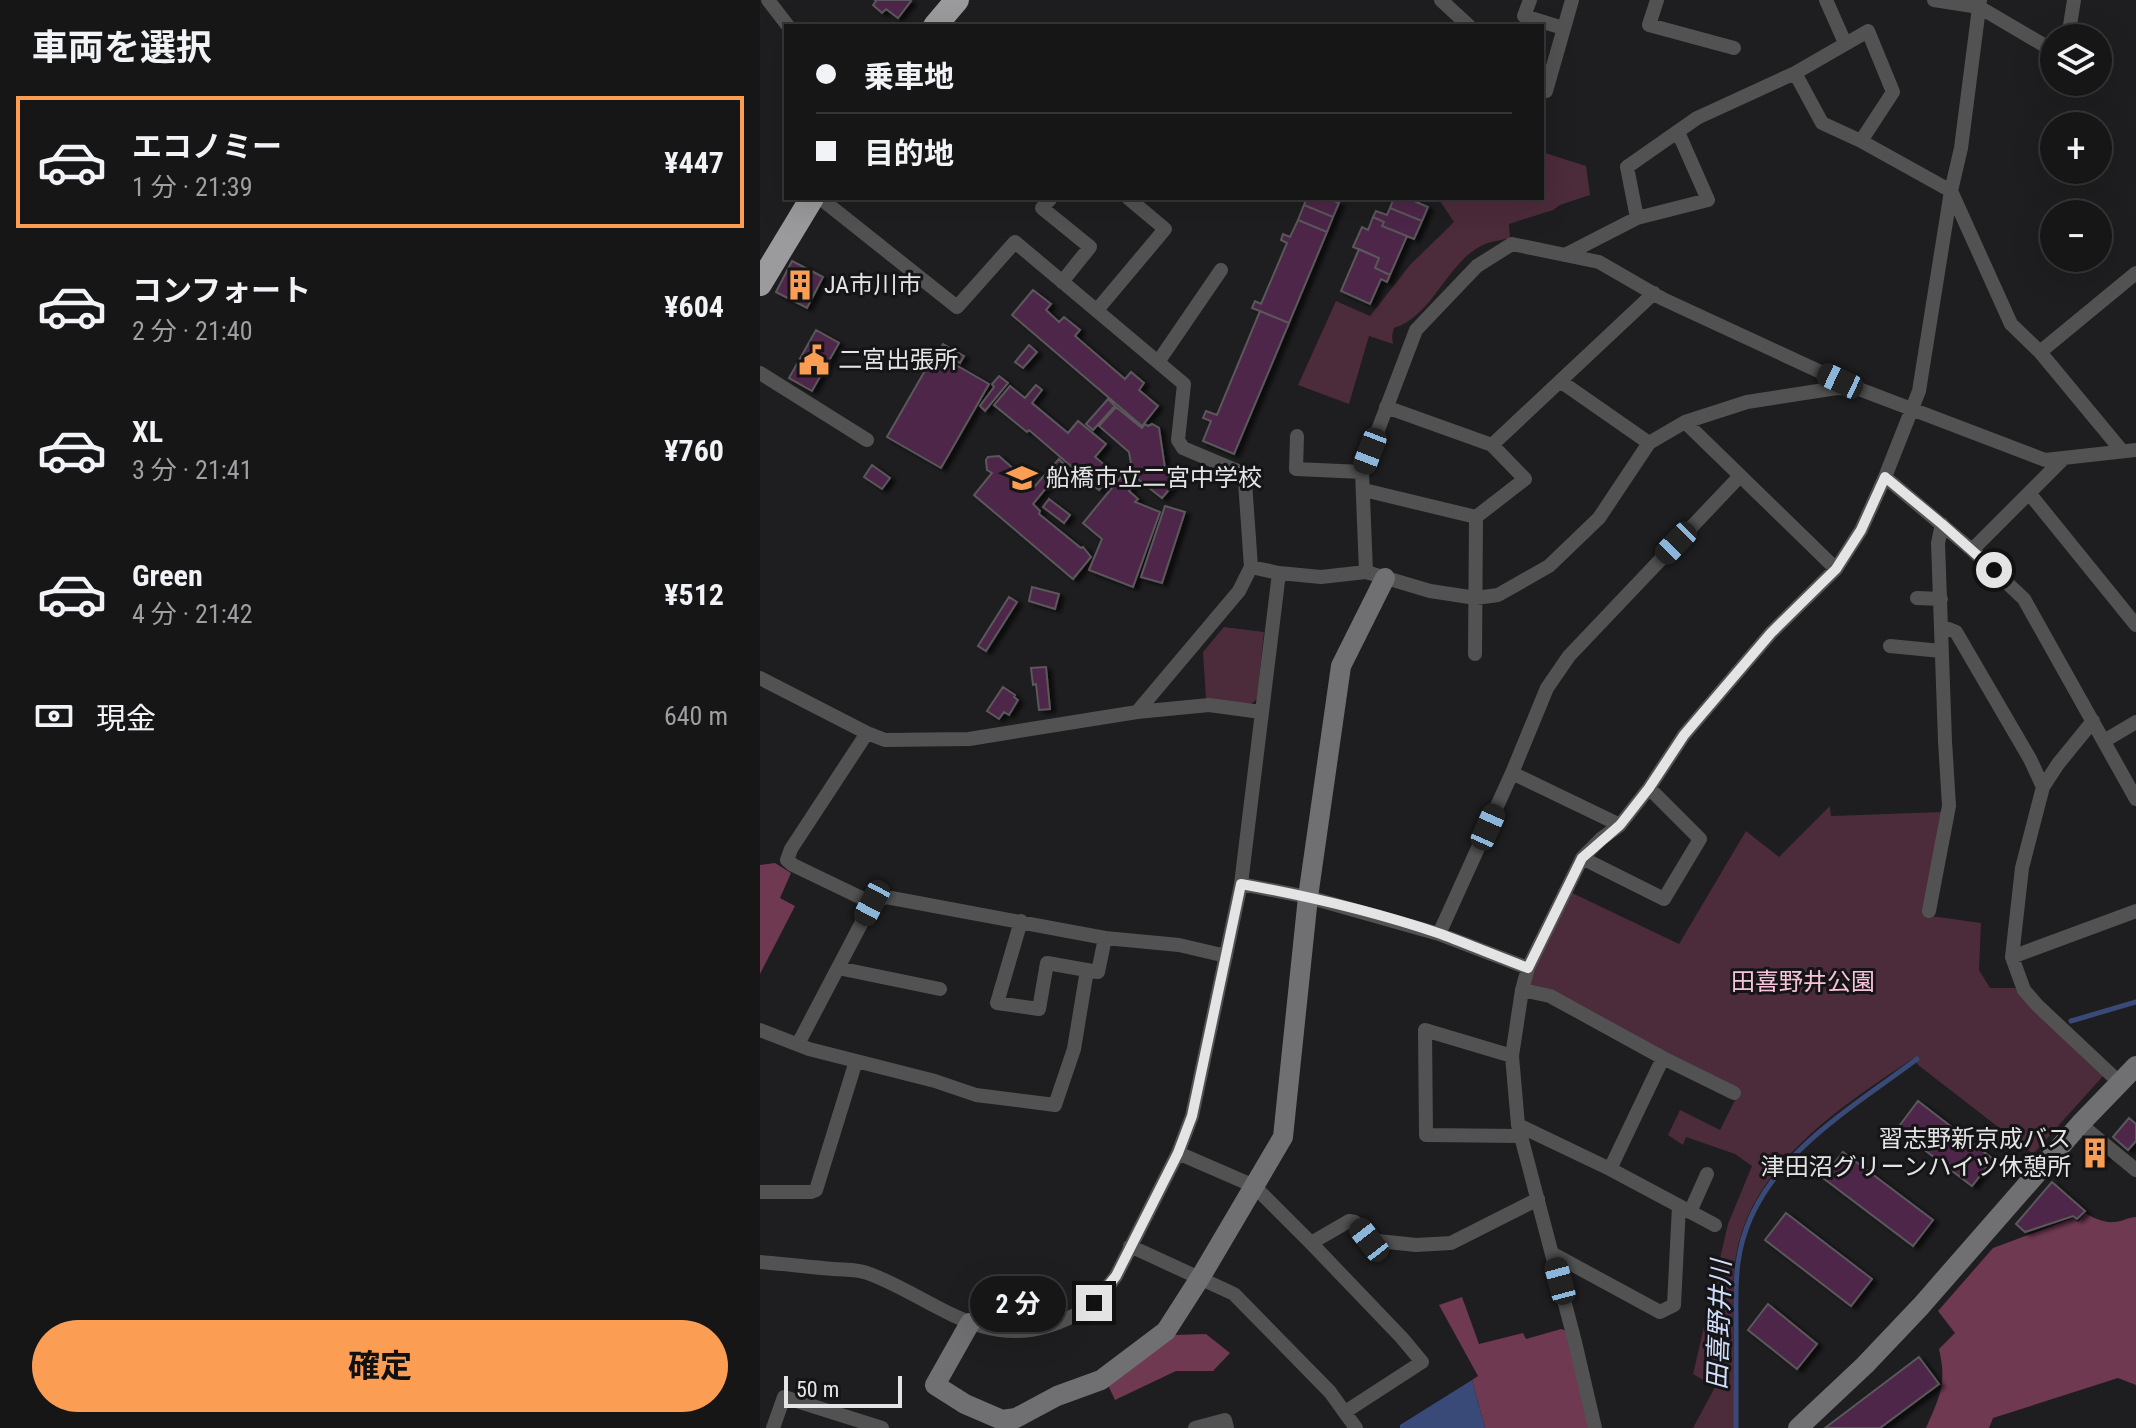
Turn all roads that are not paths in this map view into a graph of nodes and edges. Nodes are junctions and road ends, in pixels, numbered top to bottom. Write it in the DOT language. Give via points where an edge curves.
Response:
graph roads {
  1 [pos="768,0"];
  2 [pos="957,0"];
  3 [pos="1441,0"];
  4 [pos="1530,0"];
  5 [pos="1572,0"];
  6 [pos="1657,0"];
  7 [pos="1826,0"];
  8 [pos="1934,0"];
  9 [pos="2074,0"];
  10 [pos="1980,3"];
  11 [pos="786,24"];
  12 [pos="937,24"];
  13 [pos="1467,24"];
  14 [pos="2070,24"];
  15 [pos="1563,28"];
  16 [pos="2040,42"];
  17 [pos="1845,43"];
  18 [pos="1734,48"];
  19 [pos="1795,73"];
  20 [pos="1544,91"];
  21 [pos="1678,132"];
  22 [pos="1861,141"];
  23 [pos="1951,191"];
  24 [pos="811,200"];
  25 [pos="823,200"];
  26 [pos="1049,200"];
  27 [pos="1130,200"];
  28 [pos="1637,218"];
  29 [pos="1565,255"];
  30 [pos="1221,270"];
  31 [pos="2136,273"];
  32 [pos="1062,282"];
  33 [pos="760,284"];
  34 [pos="1654,293"];
  35 [pos="1097,310"];
  36 [pos="2040,352"];
  37 [pos="1158,362"];
  38 [pos="760,373"];
  39 [pos="1560,381"];
  40 [pos="1859,389"];
  41 [pos="1386,407"];
  42 [pos="1911,409"];
  43 [pos="1685,422"];
  44 [pos="1297,436"];
  45 [pos="867,440"];
  46 [pos="1649,443"];
  47 [pos="1492,445"];
  48 [pos="2129,450"];
  49 [pos="2064,457"];
  50 [pos="1362,472"];
  51 [pos="1740,476"];
  52 [pos="1885,477"];
  53 [pos="1364,490"];
  54 [pos="2029,493"];
  55 [pos="1476,517"];
  56 [pos="1942,524"];
  57 [pos="1972,550"];
  58 [pos="1251,567"];
  59 [pos="1836,569"];
  60 [pos="1279,573"];
  61 [pos="1375,575"];
  62 [pos="1476,598"];
  63 [pos="1917,598"];
  64 [pos="1941,599"];
  65 [pos="2136,625"];
  66 [pos="1941,626"];
  67 [pos="1890,646"];
  68 [pos="1941,651"];
  69 [pos="1475,654"];
  70 [pos="760,678"];
  71 [pos="1137,712"];
  72 [pos="1261,712"];
  73 [pos="2093,721"];
  74 [pos="2136,722"];
  75 [pos="867,733"];
  76 [pos="2104,741"];
  77 [pos="1512,773"];
  78 [pos="2043,787"];
  79 [pos="1649,788"];
  80 [pos="2136,799"];
  81 [pos="1620,825"];
  82 [pos="1582,858"];
  83 [pos="1241,884"];
  84 [pos="1308,897"];
  85 [pos="872,903"];
  86 [pos="1929,911"];
  87 [pos="2136,911"];
  88 [pos="1021,921"];
  89 [pos="1439,934"];
  90 [pos="1105,938"];
  91 [pos="1226,956"];
  92 [pos="2012,957"];
  93 [pos="838,968"];
  94 [pos="1528,968"];
  95 [pos="1087,970"];
  96 [pos="940,989"];
  97 [pos="1522,990"];
  98 [pos="760,1030"];
  99 [pos="798,1044"];
  100 [pos="1512,1056"];
  101 [pos="1663,1058"];
  102 [pos="856,1061"];
  103 [pos="2136,1066"];
  104 [pos="2120,1083"];
  105 [pos="1734,1093"];
  106 [pos="2080,1124"];
  107 [pos="1519,1130"];
  108 [pos="1178,1153"];
  109 [pos="1610,1169"];
  110 [pos="2136,1170"];
  111 [pos="1707,1174"];
  112 [pos="1254,1186"];
  113 [pos="760,1192"];
  114 [pos="1538,1199"];
  115 [pos="1684,1209"];
  116 [pos="1715,1225"];
  117 [pos="1311,1243"];
  118 [pos="1130,1246"];
  119 [pos="1553,1254"];
  120 [pos="760,1262"];
  121 [pos="1200,1278"];
  122 [pos="970,1323"];
  123 [pos="1345,1412"];
  124 [pos="1000,1424"];
  125 [pos="773,1428"];
  126 [pos="880,1428"];
  127 [pos="1195,1428"];
  128 [pos="1227,1428"];
  129 [pos="1356,1428"];
  130 [pos="1595,1428"];
  131 [pos="1798,1428"];
  1 -- 11 [label="street"];
  2 -- 12 [label="highway"];
  3 -- 13 [label="street"];
  4 -- 15 [label="street" via="1524,16"];
  5 -- 15 [label="street"];
  6 -- 18 [label="street" via="1649,25"];
  7 -- 17 [label="street"];
  8 -- 10 [label="street"];
  9 -- 14 [label="street"];
  10 -- 16 [label="street"];
  10 -- 23 [label="street"];
  15 -- 20 [label="street"];
  17 -- 19 [label="street"];
  17 -- 22 [label="street" via="1868,31 1893,92"];
  19 -- 21 [label="street"];
  19 -- 22 [label="street" via="1822,123"];
  21 -- 28 [label="street" via="1627,167"];
  21 -- 28 [label="street" via="1708,200"];
  22 -- 23 [label="street"];
  23 -- 36 [label="street" via="2011,324"];
  23 -- 42 [label="street" via="1919,391"];
  24 -- 33 [label="highway"];
  25 -- 32 [label="street" via="957,307 1015,242"];
  26 -- 32 [label="street" via="1042,208 1090,247"];
  27 -- 35 [label="street" via="1165,229"];
  28 -- 29 [label="street"];
  29 -- 34 [label="street" via="1599,262"];
  29 -- 41 [label="street" via="1512,244 1477,266 1416,330"];
  30 -- 37 [label="street"];
  31 -- 36 [label="street"];
  32 -- 35 [label="street"];
  34 -- 39 [label="street"];
  34 -- 40 [label="street"];
  35 -- 37 [label="street"];
  36 -- 48 [label="street"];
  37 -- 58 [label="street" via="1184,384 1178,440 1183,448 1240,472 1245,482"];
  38 -- 45 [label="street"];
  39 -- 46 [label="street"];
  39 -- 47 [label="street"];
  40 -- 42 [label="street"];
  40 -- 43 [label="street" via="1747,402"];
  41 -- 47 [label="street"];
  41 -- 50 [label="street"];
  42 -- 49 [label="street" via="2045,460"];
  42 -- 52 [label="street"];
  43 -- 46 [label="street"];
  43 -- 51 [label="street"];
  44 -- 50 [label="street" via="1296,469"];
  46 -- 62 [label="street" via="1599,518 1549,566 1498,595"];
  47 -- 55 [label="street" via="1525,479"];
  48 -- 49 [label="street"];
  49 -- 54 [label="street"];
  50 -- 53 [label="street"];
  51 -- 59 [label="street"];
  51 -- 77 [label="street" via="1569,656 1547,688"];
  52 -- 56 [label="street"];
  52 -- 59 [label="street"];
  53 -- 55 [label="street"];
  53 -- 61 [label="street"];
  54 -- 57 [label="street"];
  54 -- 65 [label="street"];
  55 -- 62 [label="street"];
  56 -- 57 [label="street"];
  56 -- 64 [label="street"];
  57 -- 73 [label="street" via="2024,599"];
  58 -- 60 [label="street"];
  58 -- 71 [label="street" via="1239,591"];
  59 -- 79 [label="street" via="1771,633 1684,735"];
  60 -- 61 [label="street"];
  60 -- 72 [label="street"];
  61 -- 62 [label="street"];
  61 -- 84 [label="street" via="1341,666"];
  62 -- 69 [label="street"];
  63 -- 64 [label="street"];
  64 -- 66 [label="street"];
  66 -- 68 [label="street"];
  66 -- 78 [label="street" via="1956,632"];
  67 -- 68 [label="street"];
  68 -- 86 [label="street" via="1949,806"];
  70 -- 75 [label="street"];
  71 -- 72 [label="street" via="1209,705"];
  71 -- 75 [label="street" via="969,739 885,740"];
  72 -- 83 [label="street"];
  73 -- 76 [label="street"];
  73 -- 78 [label="street"];
  74 -- 76 [label="street"];
  75 -- 85 [label="street" via="787,860"];
  76 -- 80 [label="street"];
  77 -- 81 [label="street"];
  77 -- 89 [label="street"];
  78 -- 92 [label="street" via="2022,868"];
  79 -- 81 [label="street"];
  79 -- 82 [label="street" via="1700,839 1664,899"];
  81 -- 82 [label="street"];
  82 -- 94 [label="street"];
  83 -- 84 [label="street"];
  83 -- 91 [label="street"];
  84 -- 89 [label="street"];
  84 -- 112 [label="street" via="1283,1137"];
  85 -- 88 [label="street" via="886,897"];
  85 -- 93 [label="street"];
  87 -- 92 [label="street"];
  88 -- 90 [label="street"];
  88 -- 95 [label="street" via="997,1003 1039,1009 1047,963"];
  89 -- 94 [label="street"];
  90 -- 91 [label="street"];
  90 -- 95 [label="street" via="1098,972"];
  91 -- 108 [label="street" via="1192,1116"];
  92 -- 104 [label="street" via="2024,990"];
  93 -- 96 [label="street"];
  93 -- 99 [label="street"];
  94 -- 97 [label="street"];
  95 -- 102 [label="street" via="1074,1049 1055,1105 976,1095"];
  97 -- 100 [label="street"];
  97 -- 101 [label="street" via="1550,996"];
  98 -- 99 [label="street"];
  99 -- 102 [label="street"];
  100 -- 107 [label="street"];
  100 -- 107 [label="street" via="1425,1030 1426,1135"];
  101 -- 105 [label="street"];
  101 -- 109 [label="street"];
  102 -- 113 [label="street" via="816,1190"];
  103 -- 104 [label="street"];
  104 -- 106 [label="street"];
  106 -- 110 [label="street"];
  106 -- 131 [label="street" via="1952,1273"];
  107 -- 109 [label="street"];
  107 -- 114 [label="street"];
  108 -- 112 [label="street"];
  108 -- 118 [label="street"];
  109 -- 115 [label="street"];
  111 -- 115 [label="street"];
  112 -- 117 [label="street"];
  112 -- 121 [label="street"];
  114 -- 117 [label="street" via="1451,1243 1369,1240 1349,1221"];
  114 -- 119 [label="street"];
  115 -- 116 [label="street"];
  115 -- 119 [label="street" via="1674,1305 1660,1312"];
  117 -- 123 [label="street" via="1422,1362"];
  118 -- 121 [label="street"];
  118 -- 122 [label="street" via="1103,1294 1065,1321 1017,1332"];
  119 -- 130 [label="street"];
  120 -- 122 [label="street" via="869,1273"];
  121 -- 123 [label="street" via="1234,1294"];
  121 -- 124 [label="street" via="1166,1331 1101,1380"];
  122 -- 124 [label="street" via="935,1385"];
  123 -- 129 [label="street"];
  125 -- 126 [label="street" via="784,1397"];
  127 -- 128 [label="street" via="1225,1420"];
}
